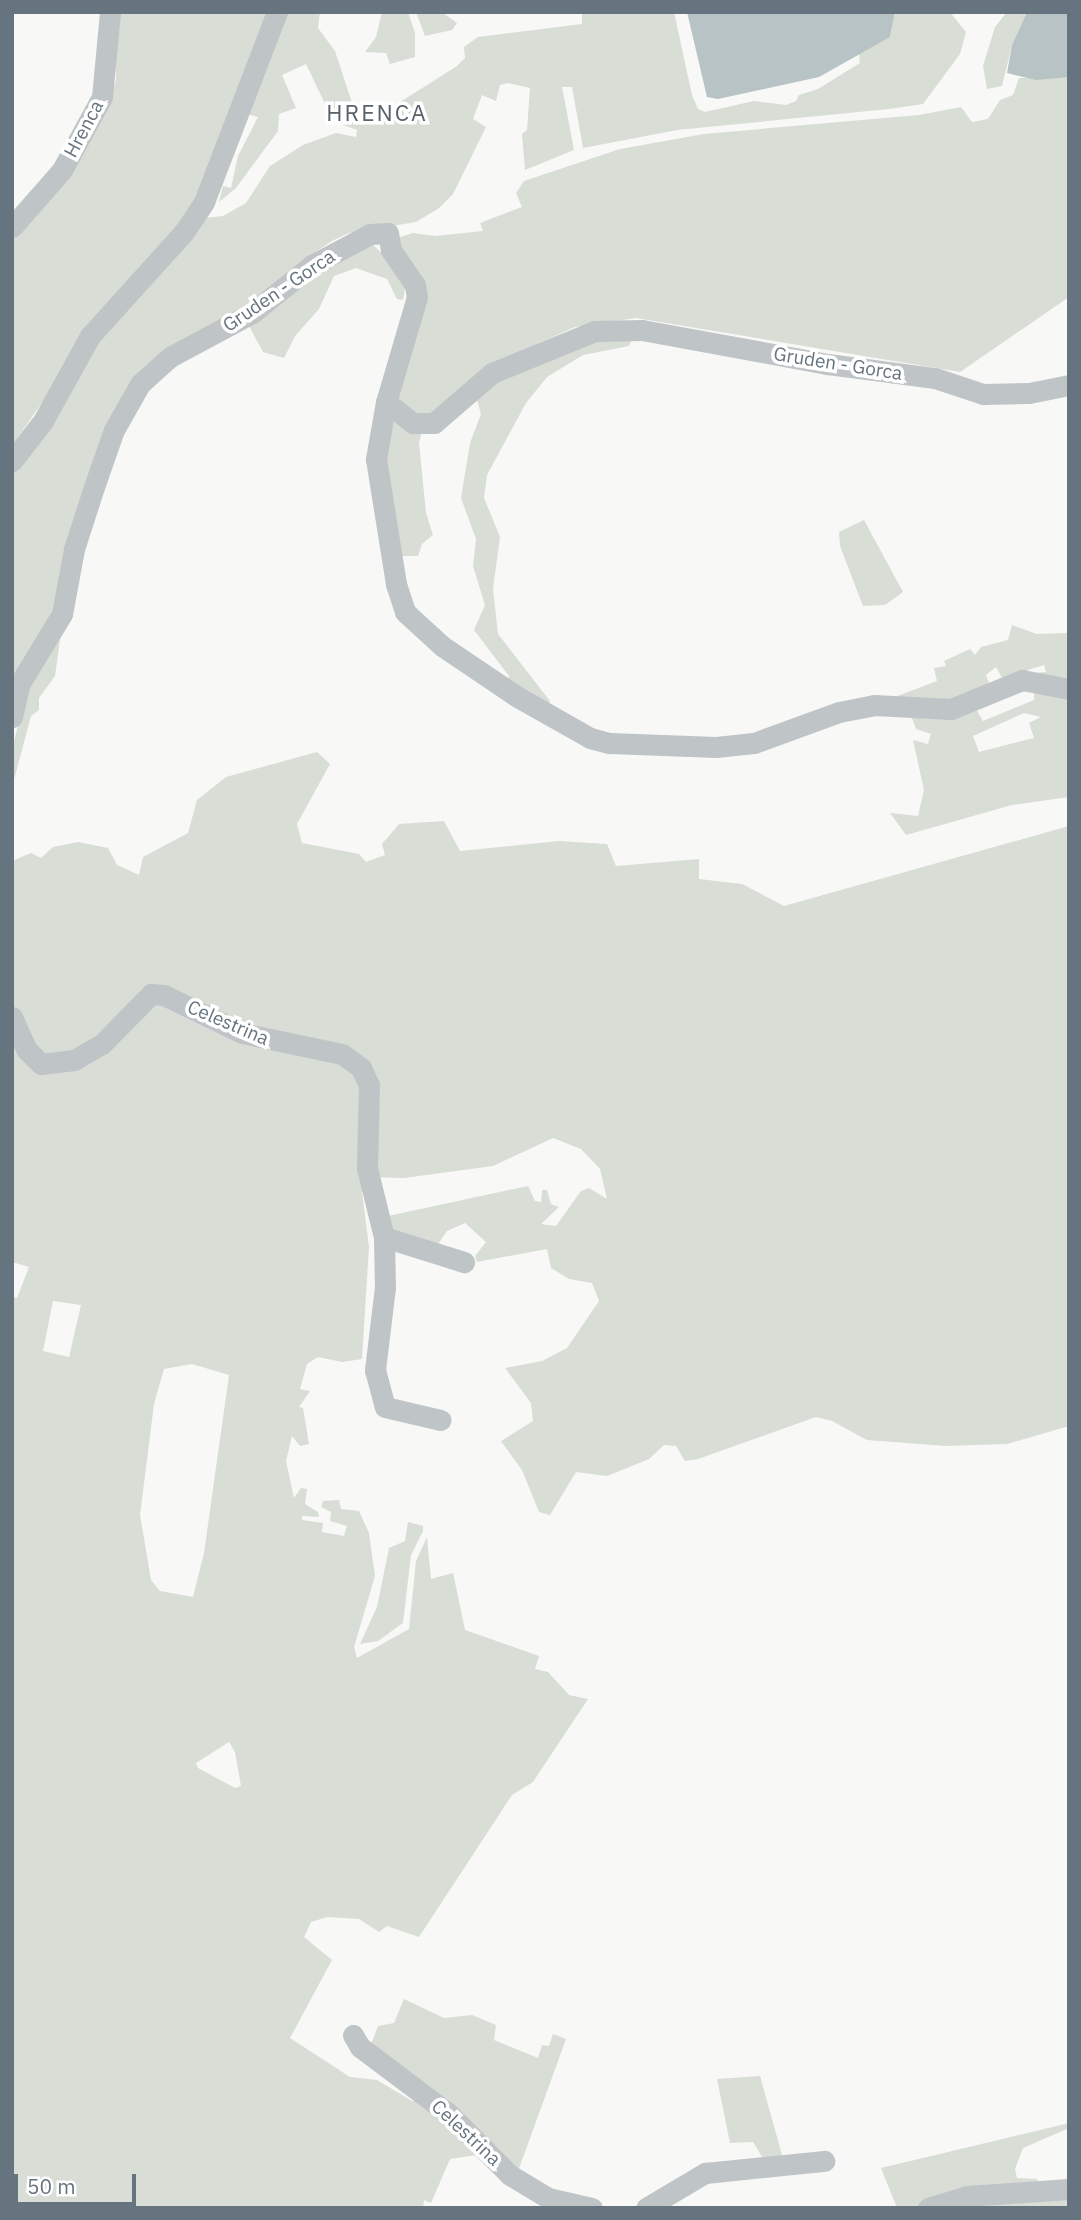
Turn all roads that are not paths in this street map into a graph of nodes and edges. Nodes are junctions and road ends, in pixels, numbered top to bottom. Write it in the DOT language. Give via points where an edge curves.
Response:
graph roads {
  1 [pos="110,12"];
  2 [pos="277,12"];
  3 [pos="12,228"];
  4 [pos="1069,385"];
  5 [pos="386,402"];
  6 [pos="12,461"];
  7 [pos="1069,690"];
  8 [pos="12,718"];
  9 [pos="12,1017"];
  10 [pos="384,1237"];
  11 [pos="464,1262"];
  12 [pos="441,1420"];
  13 [pos="353,2035"];
  14 [pos="824,2161"];
  15 [pos="1069,2170"];
  16 [pos="1061,2188"];
  17 [pos="592,2208"];
  18 [pos="646,2208"];
  19 [pos="928,2208"];
  1 -- 3 [label="street, Hrenca" via="102,97 62,170"];
  2 -- 6 [label="street" via="204,202 184,232 90,336 43,421"];
  4 -- 5 [label="street, Gruden - Gorca" via="1029,393 983,394 935,378 642,330 618,330 594,331 492,373 434,423 413,423"];
  5 -- 7 [label="street" via="376,478 405,612 442,646 590,738 646,747 716,747 754,743 839,712 874,705 951,709 1022,680"];
  5 -- 8 [label="street, Gruden - Gorca" via="417,297 415,285 391,250 388,233 370,234 331,254 284,284 252,313 170,357 140,384 114,430 74,550 62,614 20,683"];
  9 -- 10 [label="street, Celestrina" via="27,1050 41,1064 74,1060 102,1044 151,994 164,995 242,1033 342,1054 360,1068 369,1085 367,1168"];
  10 -- 11 [label="street"];
  10 -- 12 [label="street" via="385,1287 374,1370 385,1407"];
  13 -- 17 [label="street, Celestrina" via="360,2047 448,2113 510,2175 548,2198"];
  14 -- 18 [label="street" via="705,2173"];
  15 -- 16 [label="street"];
  16 -- 19 [label="street" via="967,2196"];
}
